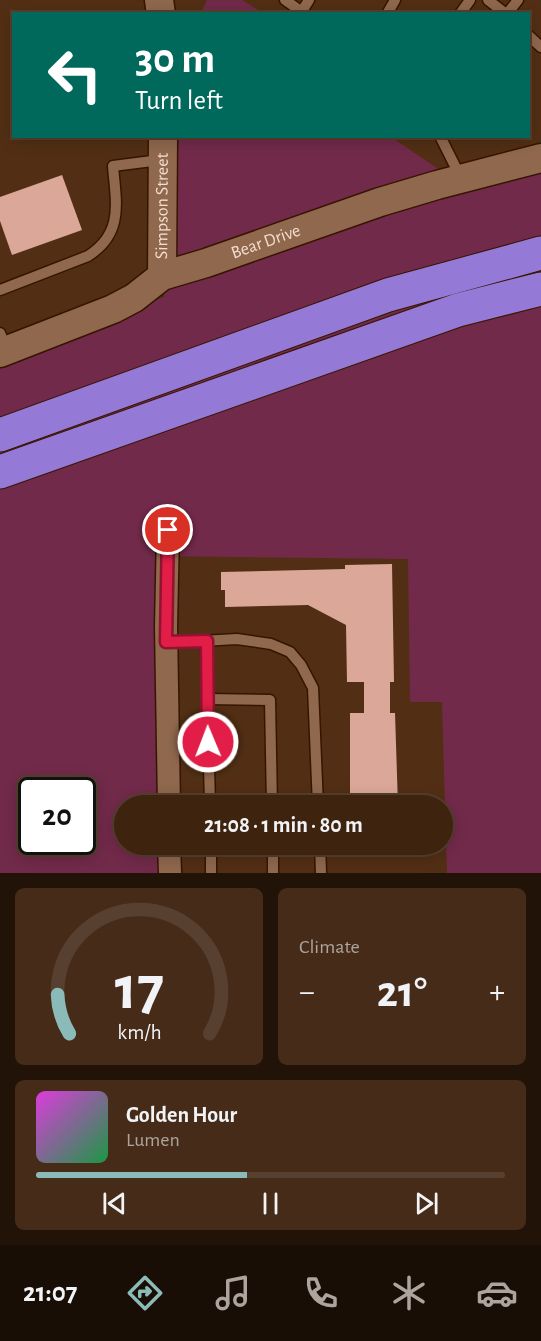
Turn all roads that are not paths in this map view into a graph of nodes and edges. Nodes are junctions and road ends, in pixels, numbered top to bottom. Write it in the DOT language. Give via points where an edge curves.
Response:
graph roads {
  1 [pos="285,0"];
  2 [pos="309,0"];
  3 [pos="488,0"];
  4 [pos="518,0"];
  5 [pos="304,12"];
  6 [pos="504,12"];
  7 [pos="509,12"];
  8 [pos="441,138"];
  9 [pos="163,148"];
  10 [pos="541,158"];
  11 [pos="461,179"];
  12 [pos="541,253"];
  13 [pos="162,276"];
  14 [pos="541,289"];
  15 [pos="0,290"];
  16 [pos="2,345"];
  17 [pos="0,435"];
  18 [pos="0,472"];
  19 [pos="168,530"];
  20 [pos="207,641"];
  21 [pos="166,642"];
  22 [pos="207,699"];
  23 [pos="169,795"];
  24 [pos="210,795"];
  25 [pos="272,795"];
  26 [pos="318,795"];
  27 [pos="169,855"];
  28 [pos="211,855"];
  29 [pos="273,855"];
  30 [pos="320,855"];
  31 [pos="170,873"];
  32 [pos="211,873"];
  33 [pos="273,873"];
  34 [pos="321,873"];
  1 -- 5 [label="lane"];
  2 -- 5 [label="lane"];
  3 -- 6 [label="lane"];
  4 -- 7 [label="lane"];
  8 -- 11 [label="lane"];
  9 -- 13 [label="street, Simpson Street"];
  9 -- 15 [label="lane" via="113,166 114,227 96,251"];
  10 -- 11 [label="street, Bear Drive"];
  11 -- 13 [label="street, Bear Drive" via="380,202"];
  12 -- 17 [label="highway" via="388,295"];
  13 -- 16 [label="street, Bear Drive" via="113,309"];
  14 -- 18 [label="highway" via="458,310"];
  19 -- 21 [label="street"];
  20 -- 21 [label="lane"];
  20 -- 22 [label="lane"];
  20 -- 26 [label="lane" via="237,639 272,644 290,652 301,665 313,688"];
  21 -- 23 [label="street"];
  22 -- 24 [label="lane"];
  22 -- 25 [label="lane" via="270,700"];
  27 -- 31 [label="street"];
  28 -- 32 [label="lane"];
  29 -- 33 [label="lane"];
  30 -- 34 [label="lane"];
}
